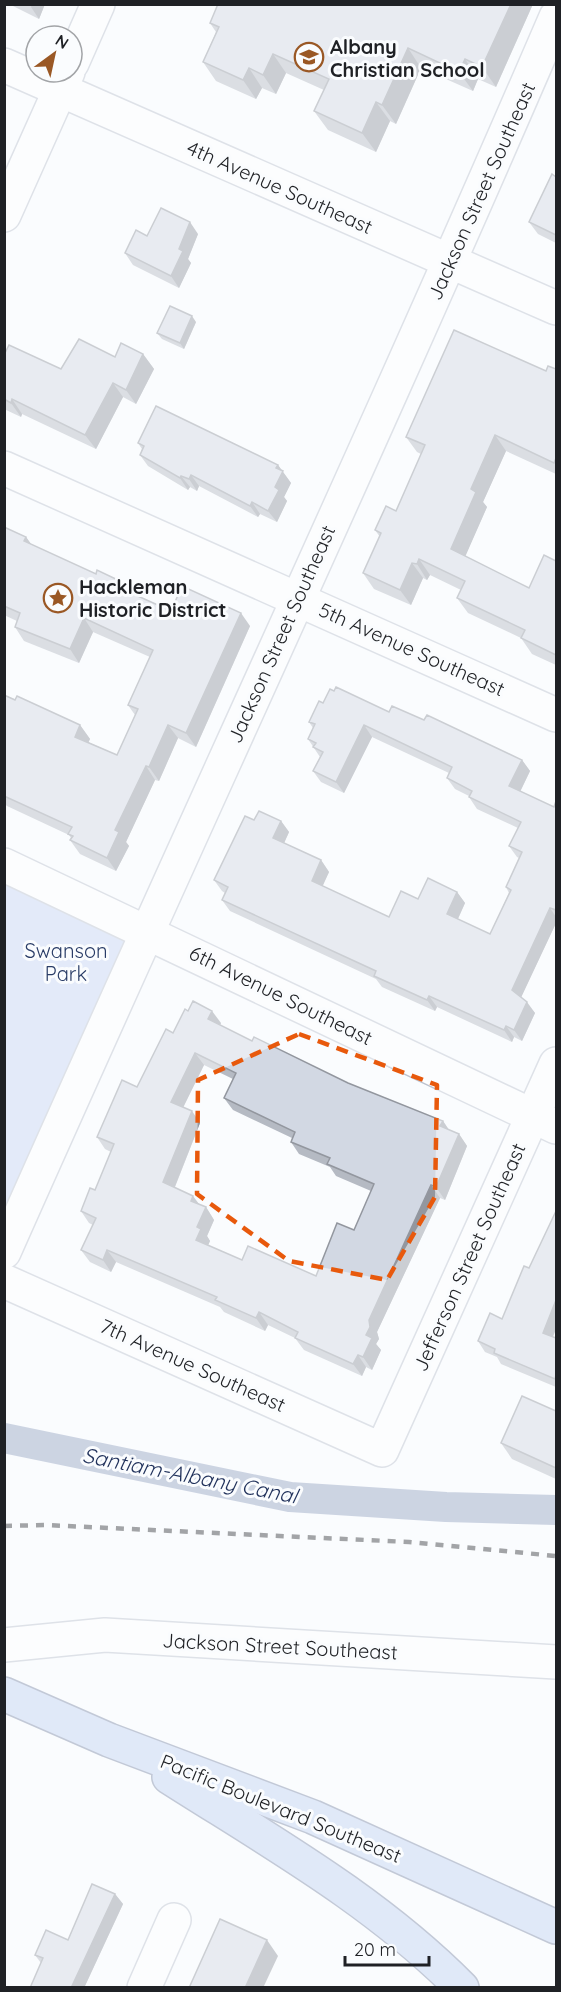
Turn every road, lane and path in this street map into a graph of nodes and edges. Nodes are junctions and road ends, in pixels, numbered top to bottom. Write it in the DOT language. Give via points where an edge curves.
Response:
graph roads {
  1 [pos="98,4"];
  2 [pos="556,17"];
  3 [pos="84,36"];
  4 [pos="4,65"];
  5 [pos="24,68"];
  6 [pos="84,83"];
  7 [pos="63,84"];
  8 [pos="4,215"];
  9 [pos="450,262"];
  10 [pos="556,308"];
  11 [pos="4,468"];
  12 [pos="297,597"];
  13 [pos="556,715"];
  14 [pos="4,865"];
  15 [pos="147,931"];
  16 [pos="556,1064"];
  17 [pos="544,1121"];
  18 [pos="4,1252"];
  19 [pos="4,1281"];
  20 [pos="382,1450"];
  21 [pos="4,1645"];
  22 [pos="556,1662"];
  23 [pos="4,1694"];
  24 [pos="109,1740"];
  25 [pos="174,1920"];
  26 [pos="556,1927"];
  27 [pos="443,1976"];
  28 [pos="144,1988"];
  29 [pos="462,1988"];
  1 -- 3 [label="street"];
  2 -- 9 [label="street, Jackson Street Southeast"];
  4 -- 5 [label="street, 4th Avenue Southeast"];
  6 -- 9 [label="street, 4th Avenue Southeast"];
  7 -- 8 [label="street"];
  9 -- 10 [label="street, 4th Avenue Southeast"];
  9 -- 12 [label="street, Jackson Street Southeast"];
  11 -- 12 [label="street, 5th Avenue Southeast"];
  12 -- 13 [label="street, 5th Avenue Southeast"];
  12 -- 15 [label="street, Jackson Street Southeast"];
  14 -- 15 [label="street, 6th Avenue Southeast"];
  15 -- 17 [label="street, 6th Avenue Southeast"];
  15 -- 18 [label="street, Jackson Street Southeast"];
  16 -- 17 [label="street, Jefferson Street Southeast"];
  17 -- 20 [label="street, Jefferson Street Southeast"];
  19 -- 20 [label="street, 7th Avenue Southeast"];
  21 -- 22 [label="street, Jackson Street Southeast" via="105,1635"];
  23 -- 24 [label="highway, Pacific Boulevard Southeast"];
  24 -- 26 [label="highway, Pacific Boulevard Southeast" via="313,1817"];
  24 -- 27 [label="highway" via="315,1868 378,1913"];
  25 -- 28 [label="street"];
  27 -- 29 [label="highway"];
}
